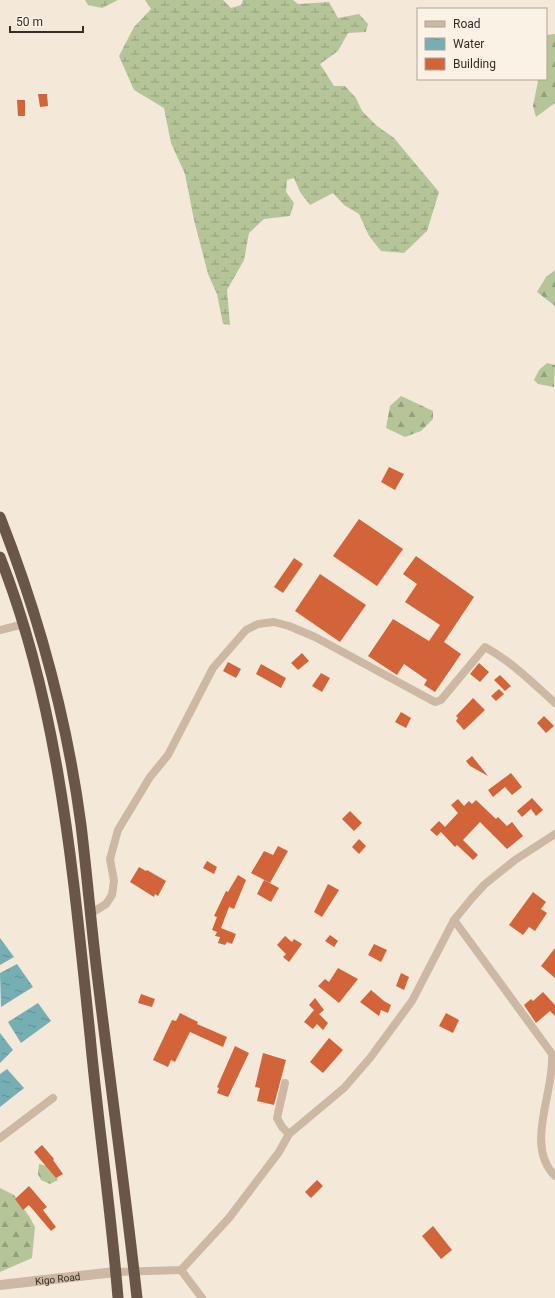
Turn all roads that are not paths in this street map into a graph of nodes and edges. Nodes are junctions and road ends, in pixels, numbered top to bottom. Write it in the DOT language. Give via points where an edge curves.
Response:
graph roads {
  1 [pos="0,517"];
  2 [pos="0,557"];
  3 [pos="24,624"];
  4 [pos="0,630"];
  5 [pos="555,703"];
  6 [pos="555,834"];
  7 [pos="90,914"];
  8 [pos="454,920"];
  9 [pos="554,1060"];
  10 [pos="285,1083"];
  11 [pos="53,1098"];
  12 [pos="289,1134"];
  13 [pos="0,1138"];
  14 [pos="555,1176"];
  15 [pos="181,1270"];
  16 [pos="116,1272"];
  17 [pos="134,1272"];
  18 [pos="0,1285"];
  19 [pos="118,1298"];
  20 [pos="137,1298"];
  21 [pos="202,1298"];
  1 -- 7 [label="highway" via="41,633 57,691 81,825"];
  2 -- 3 [label="highway"];
  3 -- 4 [label="street"];
  3 -- 16 [label="highway" via="49,726 64,808"];
  5 -- 7 [label="street" via="498,654 485,647 441,700 435,702 289,626 274,622 258,624 246,630 213,668 168,755 150,777 118,830 110,859 114,881 112,895 106,904"];
  6 -- 8 [label="street" via="515,860 485,884"];
  7 -- 17 [label="highway"];
  8 -- 9 [label="street" via="550,1050"];
  8 -- 12 [label="street" via="412,1002 385,1040 344,1088"];
  9 -- 14 [label="street" via="541,1144 551,1172"];
  10 -- 12 [label="street" via="277,1118"];
  11 -- 13 [label="street"];
  12 -- 15 [label="street" via="279,1152 229,1218"];
  15 -- 17 [label="street"];
  15 -- 21 [label="street"];
  16 -- 17 [label="street"];
  16 -- 18 [label="street, Kigo Road"];
  16 -- 19 [label="highway"];
  17 -- 20 [label="highway"];
}
